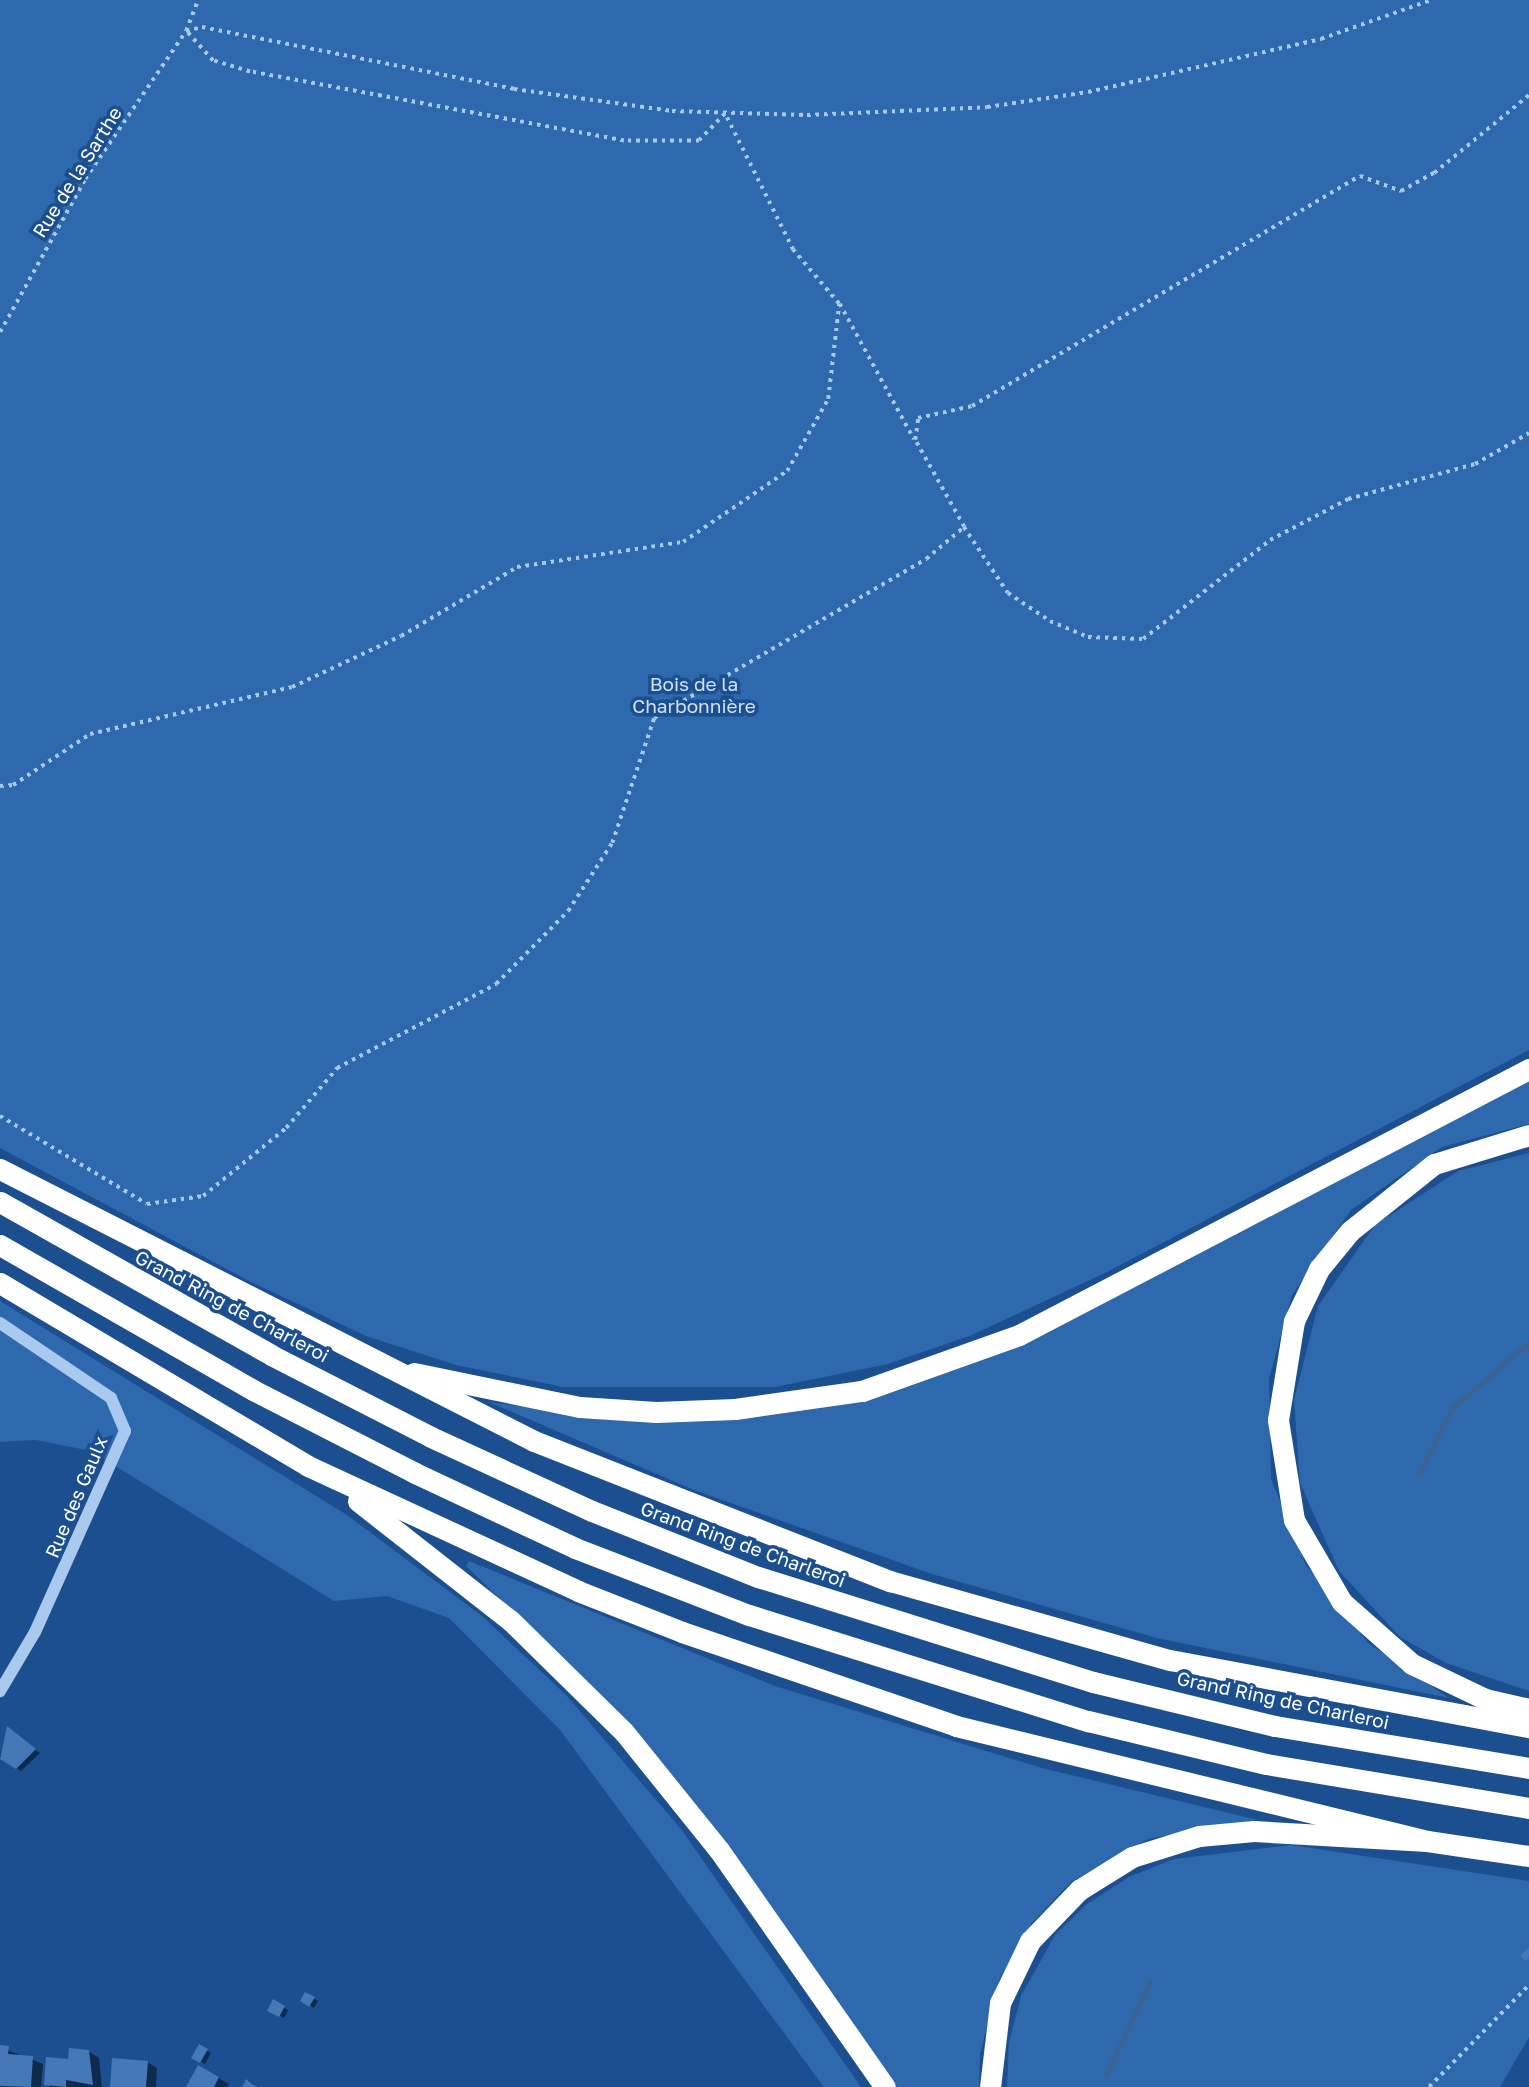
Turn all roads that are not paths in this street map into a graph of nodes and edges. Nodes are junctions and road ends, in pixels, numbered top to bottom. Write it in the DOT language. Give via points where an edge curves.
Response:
graph roads {
  1 [pos="1529,1069"];
  2 [pos="1529,1135"];
  3 [pos="0,1169"];
  4 [pos="0,1202"];
  5 [pos="0,1245"];
  6 [pos="0,1283"];
  7 [pos="0,1323"];
  8 [pos="367,1360"];
  9 [pos="307,1466"];
  10 [pos="0,1691"];
  11 [pos="1529,1709"];
  12 [pos="1529,1727"];
  13 [pos="1529,1768"];
  14 [pos="1529,1808"];
  15 [pos="1427,1841"];
  16 [pos="1529,1856"];
  17 [pos="885,2087"];
  18 [pos="990,2087"];
  1 -- 8 [label="highway" via="1019,1335 862,1391 734,1409 656,1412 580,1407"];
  2 -- 11 [label="highway" via="1434,1164 1350,1231 1319,1269 1294,1321 1278,1420 1294,1520 1342,1602 1412,1664 1485,1699"];
  3 -- 8 [label="highway"];
  4 -- 13 [label="highway, Grand Ring de Charleroi" via="271,1355 431,1437 592,1511 758,1577 1093,1682 1275,1726"];
  5 -- 14 [label="highway" via="253,1390 415,1473 576,1548 749,1615 1088,1721 1266,1764"];
  6 -- 9 [label="highway"];
  7 -- 10 [label="street, Rue des Gaulx" via="111,1398 125,1431 36,1632"];
  8 -- 12 [label="highway" via="643,1488 890,1581 1170,1660"];
  9 -- 15 [label="highway" via="578,1591 854,1694 1063,1756 1378,1825"];
  9 -- 17 [label="highway" via="502,1613 624,1732 719,1850"];
  15 -- 16 [label="highway"];
  15 -- 18 [label="highway" via="1226,1833 1163,1844 1102,1872 1045,1921 1020,1958 993,2031"];
}
